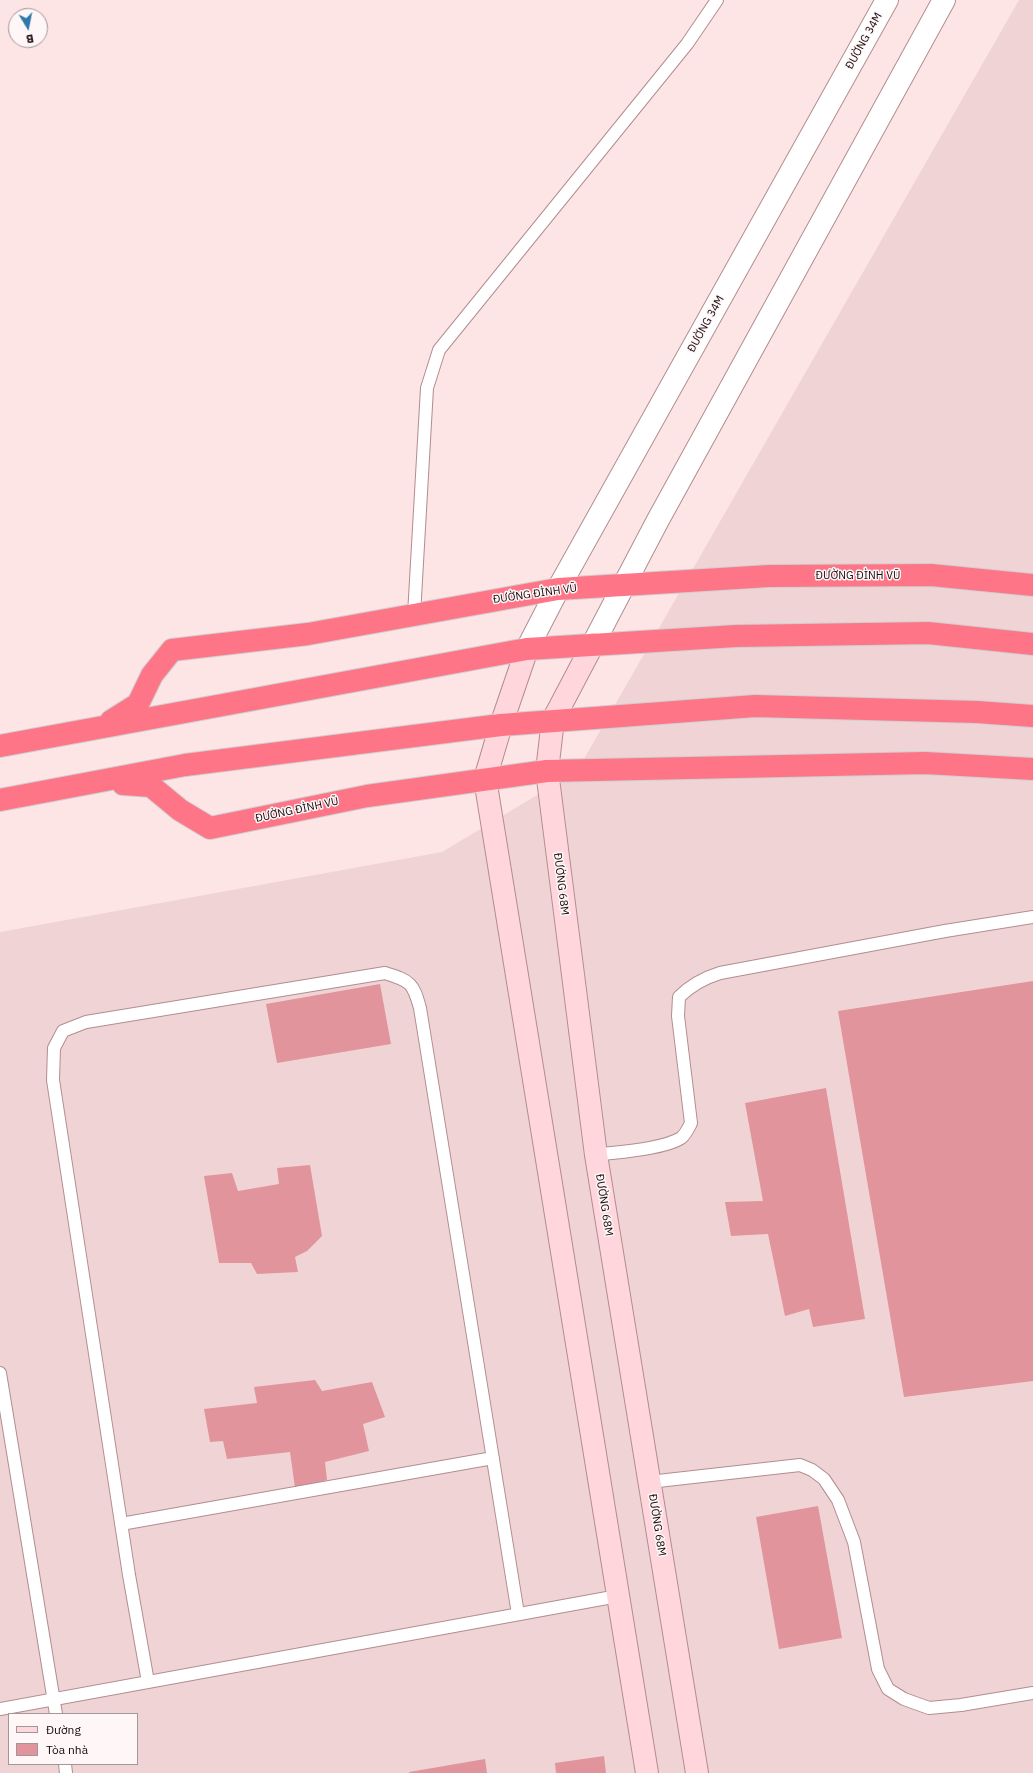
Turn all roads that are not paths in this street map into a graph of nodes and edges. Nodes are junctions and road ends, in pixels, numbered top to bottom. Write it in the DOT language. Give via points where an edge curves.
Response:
graph roads {
  1 [pos="717,0"];
  2 [pos="887,0"];
  3 [pos="944,0"];
  4 [pos="624,585"];
  5 [pos="1033,585"];
  6 [pos="558,588"];
  7 [pos="414,615"];
  8 [pos="593,644"];
  9 [pos="1033,644"];
  10 [pos="527,649"];
  11 [pos="1033,716"];
  12 [pos="553,720"];
  13 [pos="501,725"];
  14 [pos="101,727"];
  15 [pos="0,746"];
  16 [pos="1033,769"];
  17 [pos="547,771"];
  18 [pos="485,779"];
  19 [pos="102,782"];
  20 [pos="0,800"];
  21 [pos="1033,917"];
  22 [pos="596,1155"];
  23 [pos="0,1373"];
  24 [pos="493,1458"];
  25 [pos="649,1482"];
  26 [pos="120,1524"];
  27 [pos="618,1596"];
  28 [pos="518,1614"];
  29 [pos="148,1682"];
  30 [pos="1033,1693"];
  31 [pos="54,1699"];
  32 [pos="0,1709"];
  33 [pos="56,1713"];
  34 [pos="647,1773"];
  35 [pos="697,1773"];
  1 -- 7 [label="lane" via="687,44 439,350 427,388"];
  2 -- 6 [label="street, ĐƯỜNG 34M"];
  3 -- 4 [label="street"];
  4 -- 5 [label="highway, ĐƯỜNG ĐÌNH VŨ" via="769,576 923,575"];
  4 -- 6 [label="highway, ĐƯỜNG ĐÌNH VŨ"];
  4 -- 8 [label="street"];
  6 -- 7 [label="highway, ĐƯỜNG ĐÌNH VŨ"];
  6 -- 10 [label="street, ĐƯỜNG 34M"];
  7 -- 14 [label="highway, ĐƯỜNG ĐÌNH VŨ" via="308,634 172,650 152,675 138,704"];
  8 -- 9 [label="highway, ĐƯỜNG ĐÌNH VŨ" via="736,636 928,633"];
  8 -- 10 [label="highway, ĐƯỜNG ĐÌNH VŨ"];
  8 -- 12 [label="street, ĐƯỜNG 68M"];
  10 -- 13 [label="street"];
  10 -- 14 [label="highway, ĐƯỜNG ĐÌNH VŨ"];
  11 -- 12 [label="highway, ĐƯỜNG ĐÌNH VŨ" via="755,706"];
  12 -- 13 [label="highway, ĐƯỜNG ĐÌNH VŨ"];
  12 -- 17 [label="street, ĐƯỜNG 68M"];
  13 -- 18 [label="street"];
  13 -- 19 [label="highway, ĐƯỜNG ĐÌNH VŨ" via="185,765"];
  14 -- 15 [label="highway, ĐƯỜNG ĐÌNH VŨ"];
  16 -- 17 [label="highway, ĐƯỜNG ĐÌNH VŨ" via="925,763"];
  17 -- 18 [label="highway, ĐƯỜNG ĐÌNH VŨ"];
  17 -- 22 [label="street, ĐƯỜNG 68M"];
  18 -- 19 [label="highway, ĐƯỜNG ĐÌNH VŨ" via="367,796 210,828 180,810 151,786"];
  18 -- 27 [label="street"];
  19 -- 20 [label="highway, ĐƯỜNG ĐÌNH VŨ"];
  21 -- 22 [label="lane" via="720,972 704,978 679,997 678,1016 691,1123 687,1132 680,1138 663,1144"];
  22 -- 25 [label="street, ĐƯỜNG 68M"];
  23 -- 31 [label="lane"];
  24 -- 26 [label="lane"];
  24 -- 26 [label="lane" via="420,1008 415,991 406,980 385,973 86,1022 63,1031 54,1048 53,1080"];
  24 -- 28 [label="lane"];
  25 -- 30 [label="lane" via="800,1465 812,1470 824,1479 838,1500 854,1542 878,1669 888,1689 904,1699 929,1708"];
  25 -- 35 [label="street, ĐƯỜNG 68M"];
  26 -- 29 [label="lane"];
  27 -- 28 [label="lane"];
  27 -- 34 [label="street"];
  28 -- 29 [label="lane"];
  29 -- 31 [label="lane"];
  31 -- 32 [label="lane"];
  31 -- 33 [label="lane"];
}
